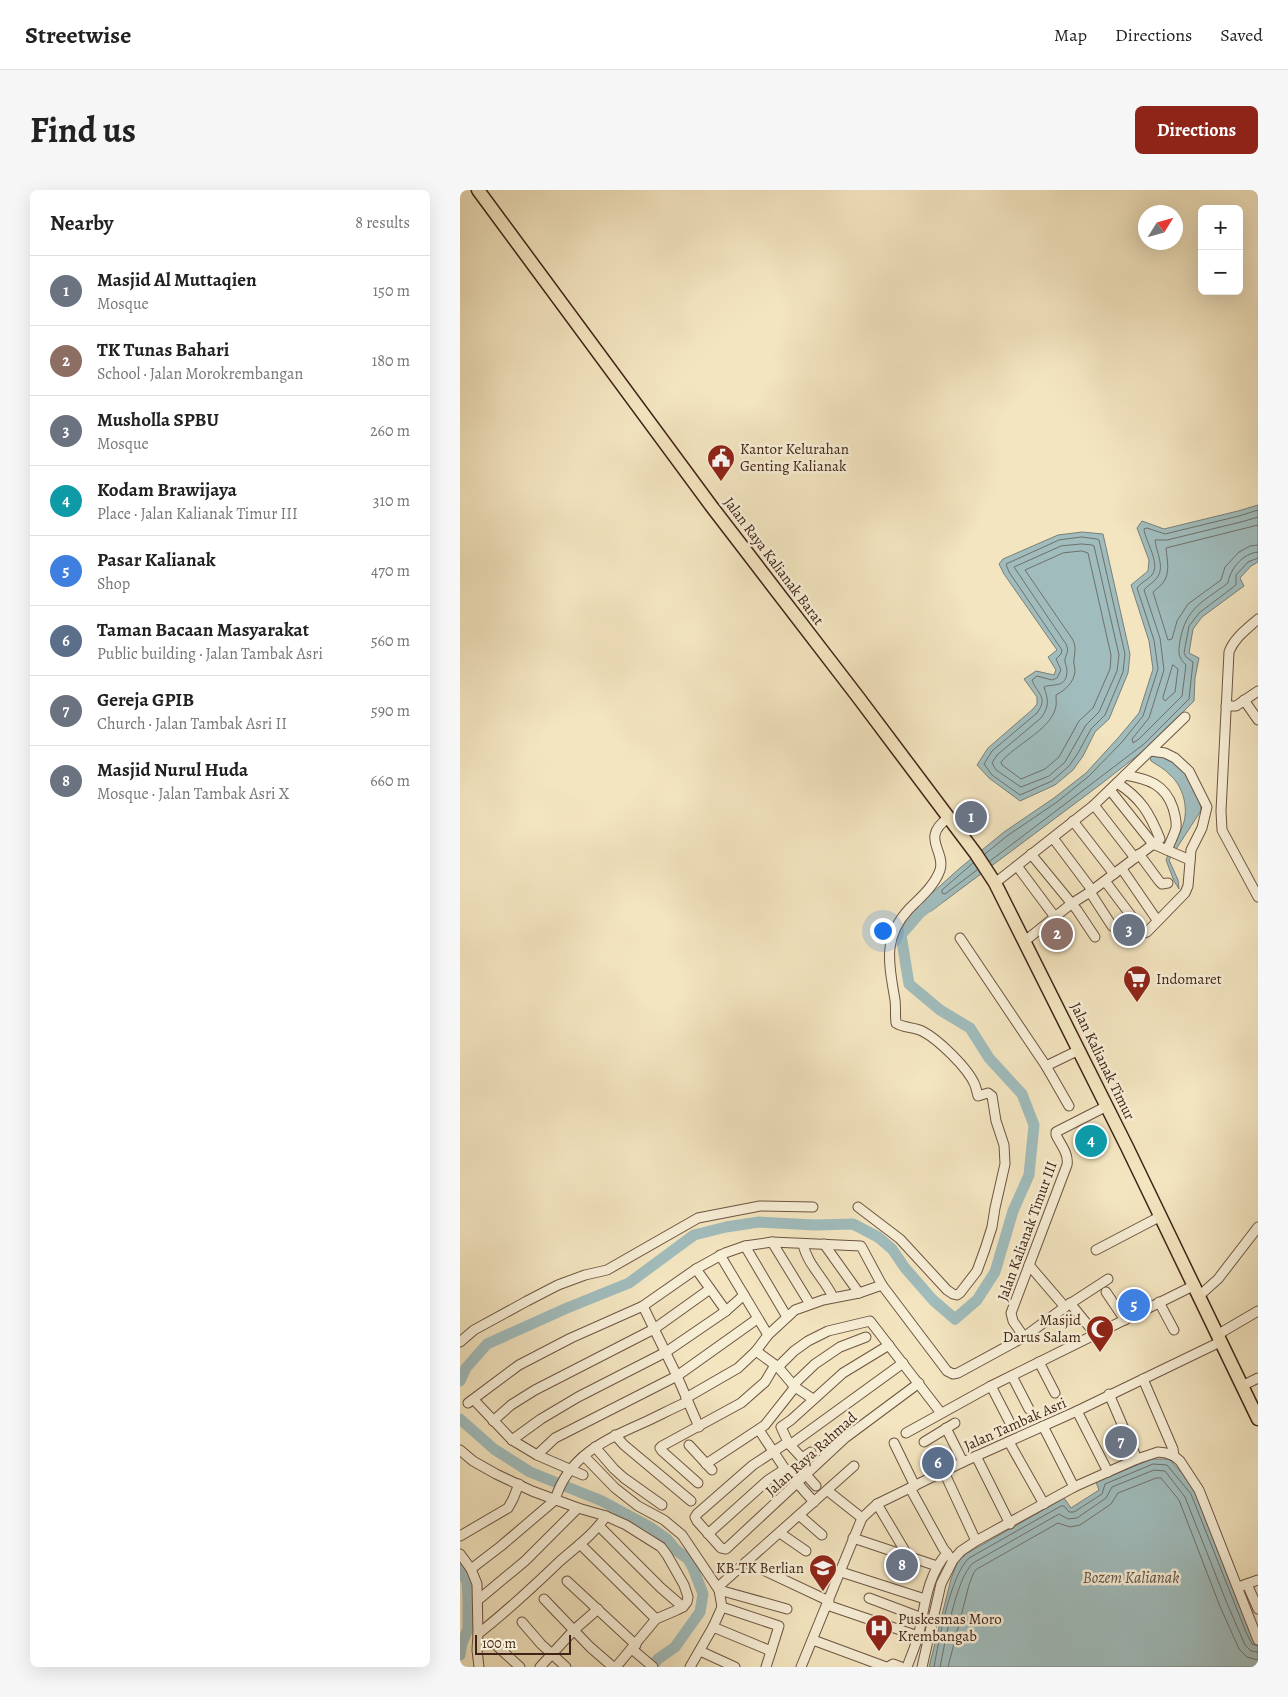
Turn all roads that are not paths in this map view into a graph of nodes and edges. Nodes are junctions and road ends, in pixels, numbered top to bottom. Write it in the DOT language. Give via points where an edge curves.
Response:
graph roads {
  1 [pos="478,190"];
  2 [pos="1256,624"];
  3 [pos="1258,691"];
  4 [pos="1244,700"];
  5 [pos="1226,706"];
  6 [pos="1185,717"];
  7 [pos="1258,720"];
  8 [pos="1151,751"];
  9 [pos="1125,775"];
  10 [pos="1114,786"];
  11 [pos="1094,805"];
  12 [pos="948,818"];
  13 [pos="1073,821"];
  14 [pos="1052,838"];
  15 [pos="1153,844"];
  16 [pos="1171,852"];
  17 [pos="976,854"];
  18 [pos="1031,854"];
  19 [pos="1137,856"];
  20 [pos="1190,860"];
  21 [pos="1017,866"];
  22 [pos="1118,872"];
  23 [pos="993,880"];
  24 [pos="1105,882"];
  25 [pos="1168,883"];
  26 [pos="1091,891"];
  27 [pos="1258,897"];
  28 [pos="1071,904"];
  29 [pos="1055,917"];
  30 [pos="1157,920"];
  31 [pos="1112,926"];
  32 [pos="1095,937"];
  33 [pos="960,938"];
  34 [pos="1025,940"];
  35 [pos="1079,1050"];
  36 [pos="1046,1066"];
  37 [pos="1069,1106"];
  38 [pos="1107,1106"];
  39 [pos="813,1207"];
  40 [pos="858,1207"];
  41 [pos="1161,1216"];
  42 [pos="1258,1227"];
  43 [pos="772,1242"];
  44 [pos="803,1244"];
  45 [pos="824,1244"];
  46 [pos="745,1246"];
  47 [pos="1096,1250"];
  48 [pos="720,1255"];
  49 [pos="1028,1265"];
  50 [pos="696,1270"];
  51 [pos="1108,1279"];
  52 [pos="882,1285"];
  53 [pos="710,1289"];
  54 [pos="1197,1290"];
  55 [pos="1106,1292"];
  56 [pos="859,1293"];
  57 [pos="744,1295"];
  58 [pos="833,1297"];
  59 [pos="1160,1302"];
  60 [pos="810,1304"];
  61 [pos="1067,1305"];
  62 [pos="643,1306"];
  63 [pos="726,1310"];
  64 [pos="1258,1311"];
  65 [pos="787,1317"];
  66 [pos="757,1318"];
  67 [pos="1125,1320"];
  68 [pos="654,1329"];
  69 [pos="1174,1330"];
  70 [pos="768,1335"];
  71 [pos="1096,1335"];
  72 [pos="866,1337"];
  73 [pos="1024,1337"];
  74 [pos="1218,1338"];
  75 [pos="460,1342"];
  76 [pos="889,1344"];
  77 [pos="756,1351"];
  78 [pos="666,1352"];
  79 [pos="1039,1362"];
  80 [pos="903,1363"];
  81 [pos="776,1366"];
  82 [pos="677,1376"];
  83 [pos="1012,1376"];
  84 [pos="1258,1378"];
  85 [pos="1143,1379"];
  86 [pos="918,1383"];
  87 [pos="794,1386"];
  88 [pos="991,1386"];
  89 [pos="1242,1386"];
  90 [pos="1055,1393"];
  91 [pos="1109,1394"];
  92 [pos="813,1399"];
  93 [pos="687,1400"];
  94 [pos="1029,1409"];
  95 [pos="1077,1411"];
  96 [pos="941,1412"];
  97 [pos="1258,1419"];
  98 [pos="492,1421"];
  99 [pos="1009,1421"];
  100 [pos="955,1422"];
  101 [pos="1043,1426"];
  102 [pos="699,1427"];
  103 [pos="946,1428"];
  104 [pos="758,1430"];
  105 [pos="906,1433"];
  106 [pos="615,1434"];
  107 [pos="512,1440"];
  108 [pos="924,1442"];
  109 [pos="1009,1442"];
  110 [pos="789,1443"];
  111 [pos="894,1443"];
  112 [pos="689,1445"];
  113 [pos="595,1447"];
  114 [pos="460,1450"];
  115 [pos="773,1452"];
  116 [pos="811,1452"];
  117 [pos="537,1455"];
  118 [pos="584,1456"];
  119 [pos="976,1456"];
  120 [pos="1174,1456"];
  121 [pos="1138,1459"];
  122 [pos="963,1462"];
  123 [pos="854,1466"];
  124 [pos="785,1468"];
  125 [pos="570,1469"];
  126 [pos="803,1471"];
  127 [pos="944,1472"];
  128 [pos="1108,1472"];
  129 [pos="583,1475"];
  130 [pos="798,1482"];
  131 [pos="698,1483"];
  132 [pos="519,1484"];
  133 [pos="816,1486"];
  134 [pos="912,1487"];
  135 [pos="1074,1487"];
  136 [pos="828,1491"];
  137 [pos="555,1500"];
  138 [pos="691,1501"];
  139 [pos="814,1502"];
  140 [pos="877,1504"];
  141 [pos="1044,1504"];
  142 [pos="662,1505"];
  143 [pos="578,1508"];
  144 [pos="799,1515"];
  145 [pos="606,1516"];
  146 [pos="862,1518"];
  147 [pos="1010,1524"];
  148 [pos="599,1526"];
  149 [pos="780,1533"];
  150 [pos="708,1534"];
  151 [pos="822,1535"];
  152 [pos="460,1536"];
  153 [pos="853,1538"];
  154 [pos="976,1541"];
  155 [pos="580,1544"];
  156 [pos="806,1551"];
  157 [pos="460,1554"];
  158 [pos="908,1556"];
  159 [pos="950,1556"];
  160 [pos="746,1562"];
  161 [pos="936,1566"];
  162 [pos="471,1569"];
  163 [pos="841,1572"];
  164 [pos="1258,1580"];
  165 [pos="567,1581"];
  166 [pos="1247,1584"];
  167 [pos="1236,1588"];
  168 [pos="718,1589"];
  169 [pos="869,1598"];
  170 [pos="544,1599"];
  171 [pos="925,1599"];
  172 [pos="478,1600"];
  173 [pos="828,1603"];
  174 [pos="683,1607"];
  175 [pos="722,1607"];
  176 [pos="598,1609"];
  177 [pos="788,1609"];
  178 [pos="1258,1609"];
  179 [pos="922,1618"];
  180 [pos="656,1619"];
  181 [pos="522,1622"];
  182 [pos="713,1627"];
  183 [pos="574,1630"];
  184 [pos="478,1634"];
  185 [pos="918,1636"];
  186 [pos="813,1640"];
  187 [pos="1258,1640"];
  188 [pos="498,1647"];
  189 [pos="634,1647"];
  190 [pos="700,1650"];
  191 [pos="771,1652"];
  192 [pos="552,1654"];
  193 [pos="870,1664"];
  194 [pos="652,1666"];
  195 [pos="769,1666"];
  196 [pos="479,1667"];
  197 [pos="520,1667"];
  198 [pos="540,1667"];
  199 [pos="566,1667"];
  200 [pos="615,1667"];
  201 [pos="690,1667"];
  202 [pos="735,1667"];
  203 [pos="801,1667"];
  204 [pos="887,1667"];
  205 [pos="901,1667"];
  206 [pos="907,1667"];
  207 [pos="922,1667"];
  1 -- 12 [label="highway, Jalan Raya Kalianak Barat" via="712,507"];
  2 -- 5 [label="street" via="1235,641 1229,652"];
  3 -- 4 [label="street"];
  4 -- 5 [label="street" via="1236,706"];
  4 -- 7 [label="street"];
  5 -- 27 [label="street" via="1222,830"];
  6 -- 8 [label="street"];
  8 -- 9 [label="street"];
  8 -- 20 [label="street" via="1175,758 1189,771 1207,807"];
  9 -- 10 [label="street"];
  9 -- 16 [label="street" via="1155,784 1169,796 1176,820"];
  10 -- 11 [label="street"];
  10 -- 15 [label="street"];
  10 -- 15 [label="street" via="1137,798 1154,822 1160,840"];
  11 -- 13 [label="street"];
  11 -- 19 [label="street"];
  12 -- 17 [label="highway, Jalan Raya Kalianak Barat"];
  12 -- 40 [label="street" via="937,828 935,836 941,869 891,937 889,962 896,1023 932,1037 961,1066 974,1083 978,1096 988,1093 992,1096 1004,1145 1005,1164 992,1227 977,1271 957,1295 953,1294 900,1239"];
  13 -- 14 [label="street"];
  13 -- 22 [label="street"];
  14 -- 18 [label="street"];
  14 -- 26 [label="street"];
  15 -- 16 [label="street"];
  15 -- 19 [label="street"];
  16 -- 20 [label="street"];
  17 -- 23 [label="highway, Jalan Kalianak Timur"];
  18 -- 21 [label="street"];
  18 -- 28 [label="street"];
  19 -- 22 [label="street"];
  19 -- 25 [label="street" via="1159,882"];
  20 -- 30 [label="street" via="1185,893"];
  21 -- 23 [label="street"];
  21 -- 29 [label="street"];
  22 -- 24 [label="street"];
  22 -- 30 [label="street"];
  23 -- 34 [label="highway, Jalan Kalianak Timur"];
  24 -- 26 [label="street"];
  24 -- 30 [label="street" via="1145,933"];
  26 -- 28 [label="street"];
  26 -- 31 [label="street"];
  28 -- 29 [label="street"];
  28 -- 32 [label="street"];
  29 -- 34 [label="street"];
  33 -- 36 [label="street"];
  34 -- 35 [label="highway, Jalan Kalianak Timur"];
  35 -- 36 [label="street"];
  35 -- 38 [label="highway, Jalan Kalianak Timur"];
  36 -- 37 [label="street"];
  38 -- 41 [label="highway, Jalan Kalianak Timur"];
  38 -- 49 [label="street, Jalan Kalianak Timur III" via="1056,1132 1068,1160 1067,1166"];
  39 -- 75 [label="street" via="760,1206 698,1218 607,1270 585,1275 526,1301 474,1330"];
  41 -- 47 [label="street"];
  41 -- 54 [label="highway, Jalan Kalianak Timur"];
  42 -- 54 [label="street" via="1218,1279"];
  43 -- 44 [label="street"];
  43 -- 46 [label="street"];
  43 -- 60 [label="street"];
  44 -- 45 [label="street"];
  44 -- 58 [label="street" via="806,1255"];
  45 -- 52 [label="street" via="861,1246"];
  45 -- 56 [label="street"];
  46 -- 48 [label="street"];
  46 -- 65 [label="street"];
  48 -- 50 [label="street"];
  48 -- 57 [label="street"];
  49 -- 61 [label="street"];
  49 -- 73 [label="street, Jalan Kalianak Timur III" via="1011,1313"];
  50 -- 53 [label="street"];
  50 -- 62 [label="street"];
  51 -- 61 [label="street"];
  52 -- 56 [label="street"];
  52 -- 73 [label="street" via="950,1373 958,1373"];
  53 -- 63 [label="street"];
  53 -- 68 [label="street"];
  54 -- 59 [label="street"];
  54 -- 74 [label="highway, Jalan Kalianak Timur"];
  55 -- 67 [label="street"];
  56 -- 58 [label="street"];
  57 -- 63 [label="street"];
  57 -- 66 [label="street"];
  58 -- 60 [label="street"];
  59 -- 67 [label="street"];
  59 -- 69 [label="street"];
  60 -- 65 [label="street"];
  61 -- 71 [label="street"];
  61 -- 73 [label="street"];
  62 -- 68 [label="street"];
  62 -- 98 [label="street" via="519,1365 471,1402"];
  63 -- 78 [label="street"];
  64 -- 74 [label="street, Jalan Tambak Asri"];
  65 -- 70 [label="street"];
  66 -- 70 [label="street"];
  66 -- 82 [label="street"];
  67 -- 71 [label="street"];
  68 -- 78 [label="street"];
  68 -- 98 [label="street" via="535,1390"];
  70 -- 77 [label="street"];
  71 -- 79 [label="street"];
  72 -- 87 [label="street" via="840,1347 815,1364"];
  74 -- 85 [label="street, Jalan Tambak Asri"];
  74 -- 89 [label="highway, Jalan Kalianak Timur"];
  76 -- 80 [label="street"];
  76 -- 81 [label="street" via="870,1321 828,1331 808,1341"];
  76 -- 92 [label="street" via="843,1373"];
  77 -- 81 [label="street"];
  77 -- 93 [label="street" via="738,1368"];
  78 -- 82 [label="street"];
  78 -- 107 [label="street" via="541,1418"];
  79 -- 83 [label="street"];
  79 -- 90 [label="street"];
  80 -- 86 [label="street"];
  80 -- 110 [label="street"];
  81 -- 87 [label="street"];
  81 -- 102 [label="street" via="765,1382 741,1403"];
  82 -- 93 [label="street"];
  82 -- 117 [label="street" via="555,1438"];
  83 -- 88 [label="street"];
  83 -- 94 [label="street"];
  84 -- 89 [label="street"];
  85 -- 91 [label="street, Jalan Tambak Asri"];
  85 -- 120 [label="street"];
  86 -- 96 [label="street"];
  86 -- 126 [label="street, Jalan Raya Rahmad"];
  87 -- 92 [label="street"];
  87 -- 104 [label="street"];
  88 -- 96 [label="street"];
  88 -- 99 [label="street"];
  89 -- 97 [label="highway, Jalan Kalianak Timur"];
  91 -- 95 [label="street, Jalan Tambak Asri"];
  91 -- 121 [label="street"];
  92 -- 110 [label="street" via="781,1427"];
  93 -- 102 [label="street"];
  93 -- 106 [label="street"];
  95 -- 101 [label="street, Jalan Tambak Asri"];
  95 -- 128 [label="street"];
  96 -- 105 [label="street"];
  98 -- 107 [label="street"];
  100 -- 103 [label="street"];
  101 -- 109 [label="street, Jalan Tambak Asri"];
  101 -- 135 [label="street"];
  102 -- 131 [label="street" via="660,1448"];
  103 -- 108 [label="street"];
  103 -- 122 [label="street"];
  104 -- 112 [label="street" via="709,1467"];
  104 -- 115 [label="street"];
  106 -- 113 [label="street"];
  106 -- 138 [label="street"];
  107 -- 117 [label="street"];
  109 -- 119 [label="street, Jalan Tambak Asri"];
  109 -- 141 [label="street"];
  110 -- 115 [label="street"];
  110 -- 116 [label="street" via="802,1458"];
  111 -- 134 [label="street"];
  113 -- 118 [label="street"];
  113 -- 142 [label="street" via="614,1470"];
  114 -- 132 [label="street" via="496,1474"];
  115 -- 124 [label="street"];
  115 -- 150 [label="street" via="753,1465 694,1517"];
  117 -- 125 [label="street"];
  118 -- 125 [label="street"];
  118 -- 168 [label="street" via="615,1488 682,1535"];
  119 -- 122 [label="street, Jalan Tambak Asri"];
  119 -- 147 [label="street"];
  120 -- 121 [label="street" via="1158,1452"];
  120 -- 167 [label="street" via="1200,1490"];
  121 -- 128 [label="street"];
  122 -- 127 [label="street, Jalan Tambak Asri"];
  123 -- 136 [label="street"];
  124 -- 130 [label="street"];
  124 -- 150 [label="street"];
  125 -- 129 [label="street"];
  125 -- 137 [label="street"];
  126 -- 130 [label="street, Jalan Raya Rahmad"];
  126 -- 133 [label="street"];
  127 -- 134 [label="street, Jalan Tambak Asri"];
  127 -- 154 [label="street"];
  128 -- 135 [label="street"];
  130 -- 139 [label="street"];
  130 -- 150 [label="street, Jalan Raya Rahmad" via="724,1550"];
  132 -- 137 [label="street"];
  132 -- 152 [label="street" via="508,1508"];
  134 -- 140 [label="street, Jalan Tambak Asri"];
  134 -- 159 [label="street"];
  135 -- 141 [label="street"];
  136 -- 139 [label="street"];
  136 -- 146 [label="street"];
  137 -- 143 [label="street"];
  137 -- 162 [label="street"];
  139 -- 144 [label="street"];
  140 -- 146 [label="street, Jalan Tambak Asri"];
  140 -- 158 [label="street"];
  141 -- 147 [label="street"];
  143 -- 145 [label="street"];
  143 -- 172 [label="street" via="525,1561"];
  144 -- 149 [label="street"];
  144 -- 151 [label="street"];
  145 -- 148 [label="street"];
  145 -- 174 [label="street" via="661,1547 686,1591 688,1597"];
  146 -- 153 [label="street, Jalan Tambak Asri"];
  147 -- 154 [label="street"];
  148 -- 155 [label="street"];
  148 -- 174 [label="street"];
  149 -- 156 [label="street"];
  149 -- 160 [label="street"];
  153 -- 158 [label="street"];
  153 -- 163 [label="street, Jalan Tambak Asri"];
  154 -- 159 [label="street"];
  155 -- 180 [label="street"];
  155 -- 184 [label="street"];
  157 -- 162 [label="street"];
  158 -- 161 [label="street"];
  159 -- 161 [label="street"];
  159 -- 207 [label="street"];
  160 -- 168 [label="street"];
  160 -- 173 [label="street"];
  161 -- 171 [label="street"];
  162 -- 172 [label="street" via="477,1584"];
  163 -- 171 [label="street"];
  163 -- 173 [label="street, Jalan Tambak Asri"];
  164 -- 166 [label="street"];
  165 -- 176 [label="street"];
  166 -- 167 [label="street"];
  166 -- 178 [label="street"];
  167 -- 187 [label="street"];
  168 -- 175 [label="street"];
  168 -- 177 [label="street"];
  169 -- 179 [label="street"];
  170 -- 183 [label="street"];
  171 -- 179 [label="street"];
  172 -- 184 [label="street"];
  173 -- 185 [label="street"];
  173 -- 186 [label="street, Jalan Tambak Asri"];
  174 -- 180 [label="street"];
  175 -- 182 [label="street"];
  175 -- 191 [label="street" via="779,1626"];
  176 -- 183 [label="street"];
  176 -- 189 [label="street"];
  179 -- 185 [label="street"];
  180 -- 189 [label="street"];
  181 -- 192 [label="street"];
  182 -- 190 [label="street"];
  182 -- 191 [label="street"];
  183 -- 192 [label="street"];
  183 -- 200 [label="street"];
  184 -- 196 [label="street"];
  185 -- 206 [label="street"];
  186 -- 193 [label="street"];
  186 -- 203 [label="street, Jalan Tambak Asri"];
  188 -- 197 [label="street"];
  189 -- 194 [label="street"];
  189 -- 200 [label="street"];
  190 -- 201 [label="street"];
  190 -- 202 [label="street"];
  191 -- 195 [label="street"];
  192 -- 198 [label="street"];
  192 -- 199 [label="street"];
  193 -- 204 [label="street"];
  204 -- 205 [label="street" via="893,1664"];
}
